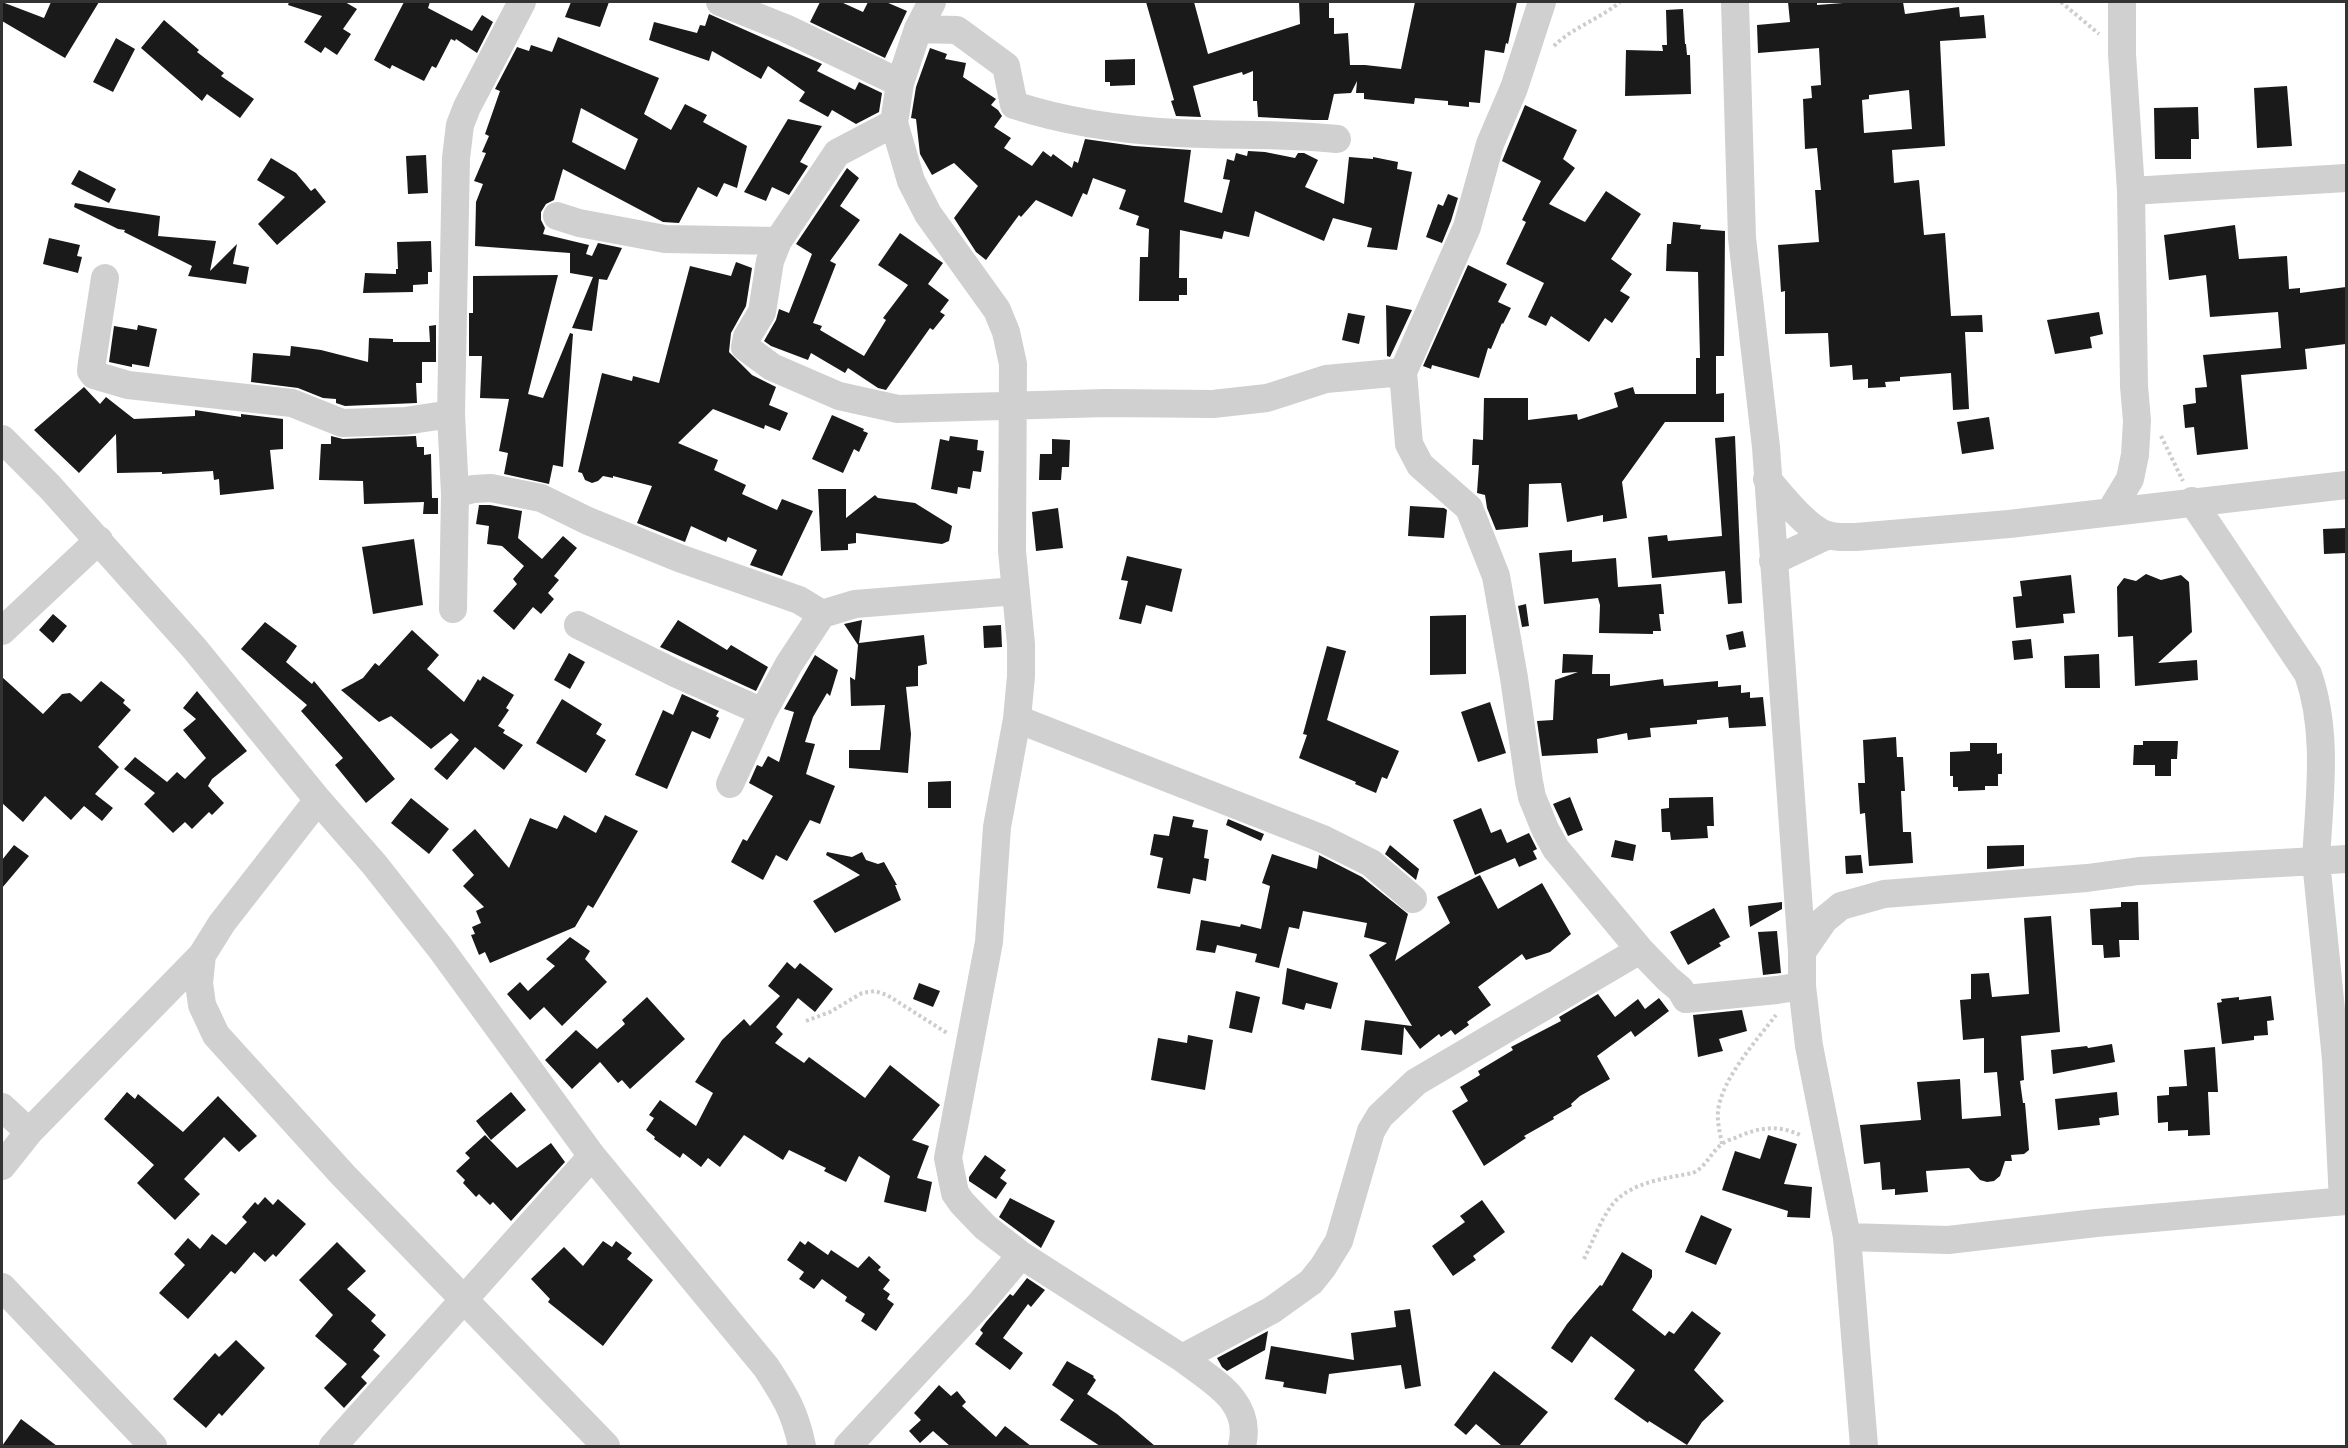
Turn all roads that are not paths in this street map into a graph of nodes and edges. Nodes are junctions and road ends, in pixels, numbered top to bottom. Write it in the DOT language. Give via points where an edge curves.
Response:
graph roads {
  1 [pos="522,2"];
  2 [pos="720,2"];
  3 [pos="932,2"];
  4 [pos="1542,2"];
  5 [pos="1736,2"];
  6 [pos="2122,2"];
  7 [pos="918,29"];
  8 [pos="900,83"];
  9 [pos="894,123"];
  10 [pos="1337,139"];
  11 [pos="2346,178"];
  12 [pos="2131,191"];
  13 [pos="557,216"];
  14 [pos="778,241"];
  15 [pos="105,278"];
  16 [pos="1402,372"];
  17 [pos="1012,404"];
  18 [pos="451,414"];
  19 [pos="2,439"];
  20 [pos="1767,479"];
  21 [pos="2346,485"];
  22 [pos="455,494"];
  23 [pos="2192,501"];
  24 [pos="2110,512"];
  25 [pos="1828,535"];
  26 [pos="99,540"];
  27 [pos="1773,561"];
  28 [pos="1016,591"];
  29 [pos="453,609"];
  30 [pos="822,614"];
  31 [pos="578,625"];
  32 [pos="2,631"];
  33 [pos="763,712"];
  34 [pos="1017,718"];
  35 [pos="730,784"];
  36 [pos="318,800"];
  37 [pos="2346,859"];
  38 [pos="2316,861"];
  39 [pos="1413,899"];
  40 [pos="1640,950"];
  41 [pos="1802,952"];
  42 [pos="202,955"];
  43 [pos="1799,986"];
  44 [pos="2,1107"];
  45 [pos="29,1132"];
  46 [pos="592,1156"];
  47 [pos="2,1166"];
  48 [pos="2345,1201"];
  49 [pos="1847,1237"];
  50 [pos="1021,1256"];
  51 [pos="2,1287"];
  52 [pos="464,1300"];
  53 [pos="1182,1358"];
  54 [pos="153,1446"];
  55 [pos="333,1446"];
  56 [pos="606,1446"];
  57 [pos="802,1446"];
  58 [pos="848,1446"];
  59 [pos="1242,1446"];
  60 [pos="1864,1446"];
  1 -- 18 [label="street" via="460,125"];
  2 -- 8 [label="street"];
  3 -- 7 [label="street"];
  4 -- 16 [label="street" via="1514,88 1490,144 1467,227"];
  5 -- 20 [label="street" via="1742,238"];
  6 -- 12 [label="street"];
  7 -- 8 [label="street"];
  7 -- 10 [label="street" via="957,30 1006,66 1014,105 1039,113 1107,127 1177,134 1292,134"];
  8 -- 9 [label="street"];
  9 -- 14 [label="street" via="837,153"];
  9 -- 17 [label="street" via="911,181 928,214 997,310 1013,364"];
  11 -- 12 [label="street"];
  12 -- 24 [label="street" via="2136,443 2130,479"];
  13 -- 14 [label="street" via="665,239"];
  14 -- 17 [label="street" via="770,261 762,312 745,347 772,367 839,396 898,409"];
  15 -- 18 [label="street" via="92,362 94,375 128,385 292,403 342,423 405,421"];
  16 -- 17 [label="street" via="1326,379 1266,398 1213,404"];
  16 -- 40 [label="street" via="1413,456 1469,508 1496,576 1531,789 1545,829 1556,849"];
  17 -- 28 [label="street" via="1012,550"];
  18 -- 22 [label="street"];
  19 -- 26 [label="street"];
  20 -- 25 [label="street" via="1796,512"];
  20 -- 27 [label="street"];
  21 -- 23 [label="street"];
  22 -- 29 [label="street"];
  22 -- 30 [label="street" via="491,488 541,498 679,558 799,600"];
  23 -- 24 [label="street"];
  23 -- 38 [label="street" via="2308,674 2315,693 2322,744"];
  24 -- 25 [label="street" via="1856,537"];
  25 -- 27 [label="street"];
  26 -- 32 [label="street"];
  26 -- 36 [label="street" via="194,648"];
  27 -- 41 [label="street"];
  28 -- 30 [label="street" via="855,604"];
  28 -- 34 [label="street" via="1021,644"];
  30 -- 33 [label="street"];
  31 -- 33 [label="street"];
  33 -- 35 [label="street"];
  34 -- 39 [label="street" via="1323,839 1371,863"];
  34 -- 50 [label="street" via="997,826 989,942 948,1158 952,1182 962,1203"];
  36 -- 42 [label="street" via="222,923"];
  36 -- 46 [label="street" via="441,948"];
  37 -- 38 [label="street"];
  38 -- 41 [label="street" via="2139,871 1884,894 1841,906 1824,920"];
  38 -- 48 [label="street" via="2336,1059"];
  40 -- 43 [label="street" via="1680,988 1686,999"];
  40 -- 53 [label="street" via="1416,1082 1380,1116 1371,1131 1339,1241 1323,1268 1311,1282 1272,1310"];
  41 -- 43 [label="street"];
  42 -- 45 [label="street"];
  42 -- 52 [label="street" via="202,1005 216,1035 343,1176"];
  43 -- 49 [label="street"];
  44 -- 45 [label="street"];
  45 -- 47 [label="street"];
  46 -- 52 [label="street"];
  46 -- 57 [label="street" via="766,1367 789,1402"];
  48 -- 49 [label="street" via="1948,1240"];
  49 -- 60 [label="street"];
  50 -- 53 [label="street"];
  50 -- 58 [label="street"];
  51 -- 54 [label="street"];
  52 -- 55 [label="street"];
  52 -- 56 [label="street"];
  53 -- 59 [label="street" via="1227,1393 1241,1411 1245,1425"];
}
